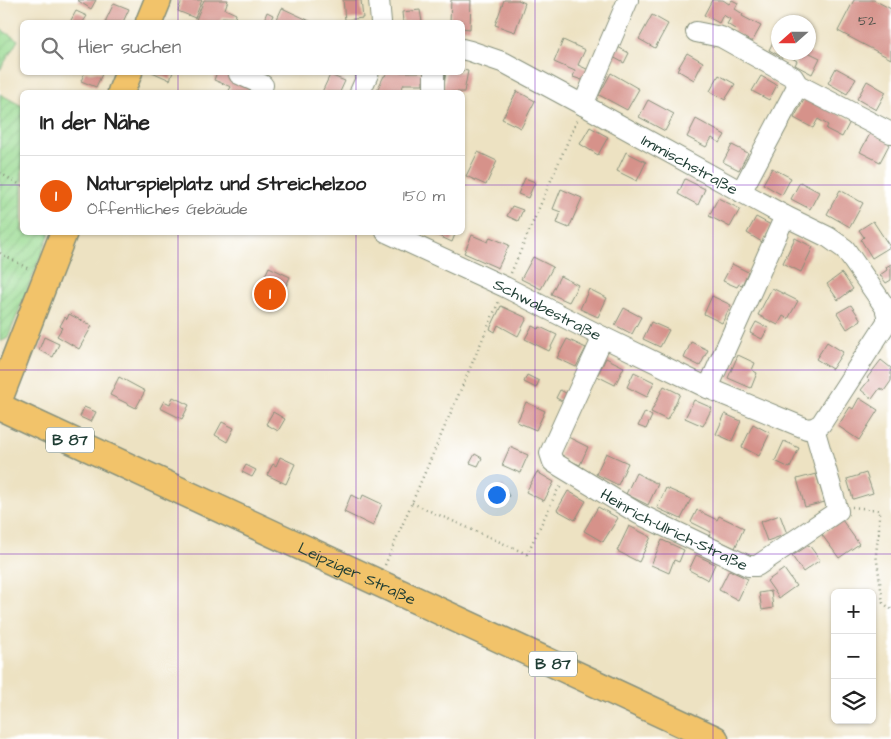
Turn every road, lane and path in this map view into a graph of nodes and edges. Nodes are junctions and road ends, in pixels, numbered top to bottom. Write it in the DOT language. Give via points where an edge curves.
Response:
graph roads {
  1 [pos="158,0"];
  2 [pos="379,0"];
  3 [pos="628,0"];
  4 [pos="150,20"];
  5 [pos="381,20"];
  6 [pos="696,32"];
  7 [pos="465,49"];
  8 [pos="128,75"];
  9 [pos="241,75"];
  10 [pos="434,75"];
  11 [pos="263,84"];
  12 [pos="798,84"];
  13 [pos="122,90"];
  14 [pos="434,90"];
  15 [pos="583,105"];
  16 [pos="891,133"];
  17 [pos="0,173"];
  18 [pos="20,185"];
  19 [pos="741,192"];
  20 [pos="785,216"];
  21 [pos="63,235"];
  22 [pos="392,235"];
  23 [pos="0,252"];
  24 [pos="46,278"];
  25 [pos="505,287"];
  26 [pos="889,314"];
  27 [pos="603,337"];
  28 [pos="708,388"];
  29 [pos="0,397"];
  30 [pos="0,407"];
  31 [pos="814,428"];
  32 [pos="574,474"];
  33 [pos="412,503"];
  34 [pos="837,506"];
  35 [pos="378,582"];
  36 [pos="891,609"];
  37 [pos="714,739"];
  1 -- 4 [label="main road"];
  2 -- 5 [label="street"];
  3 -- 15 [label="street"];
  6 -- 12 [label="street" via="721,37 793,77"];
  7 -- 15 [label="street, Immischstraße" via="505,63"];
  8 -- 13 [label="main road"];
  9 -- 11 [label="street"];
  10 -- 14 [label="street"];
  12 -- 16 [label="street"];
  12 -- 19 [label="street"];
  15 -- 19 [label="street, Immischstraße"];
  15 -- 25 [label="path"];
  17 -- 18 [label="path"];
  19 -- 20 [label="street, Immischstraße"];
  20 -- 26 [label="street, Immischstraße" via="845,249"];
  20 -- 28 [label="street"];
  21 -- 24 [label="main road"];
  22 -- 25 [label="street, Schwabestraße"];
  23 -- 24 [label="path"];
  24 -- 29 [label="main road"];
  25 -- 27 [label="street, Schwabestraße"];
  25 -- 33 [label="path"];
  26 -- 31 [label="street" via="887,322 821,424"];
  27 -- 28 [label="street, Schwabestraße"];
  27 -- 32 [label="street, Heinrich-Ulrich-Straße" via="550,453 553,462"];
  28 -- 31 [label="street, Schwabestraße" via="807,429"];
  30 -- 35 [label="main road, Leipziger Straße / B 87"];
  31 -- 34 [label="street"];
  32 -- 33 [label="path" via="558,489 527,554"];
  32 -- 34 [label="street, Heinrich-Ulrich-Straße" via="639,514 748,566 757,566 830,517 838,511"];
  33 -- 35 [label="path"];
  34 -- 36 [label="path" via="879,510 876,554 883,603"];
  35 -- 37 [label="main road, Leipziger Straße / B 87"];
}
